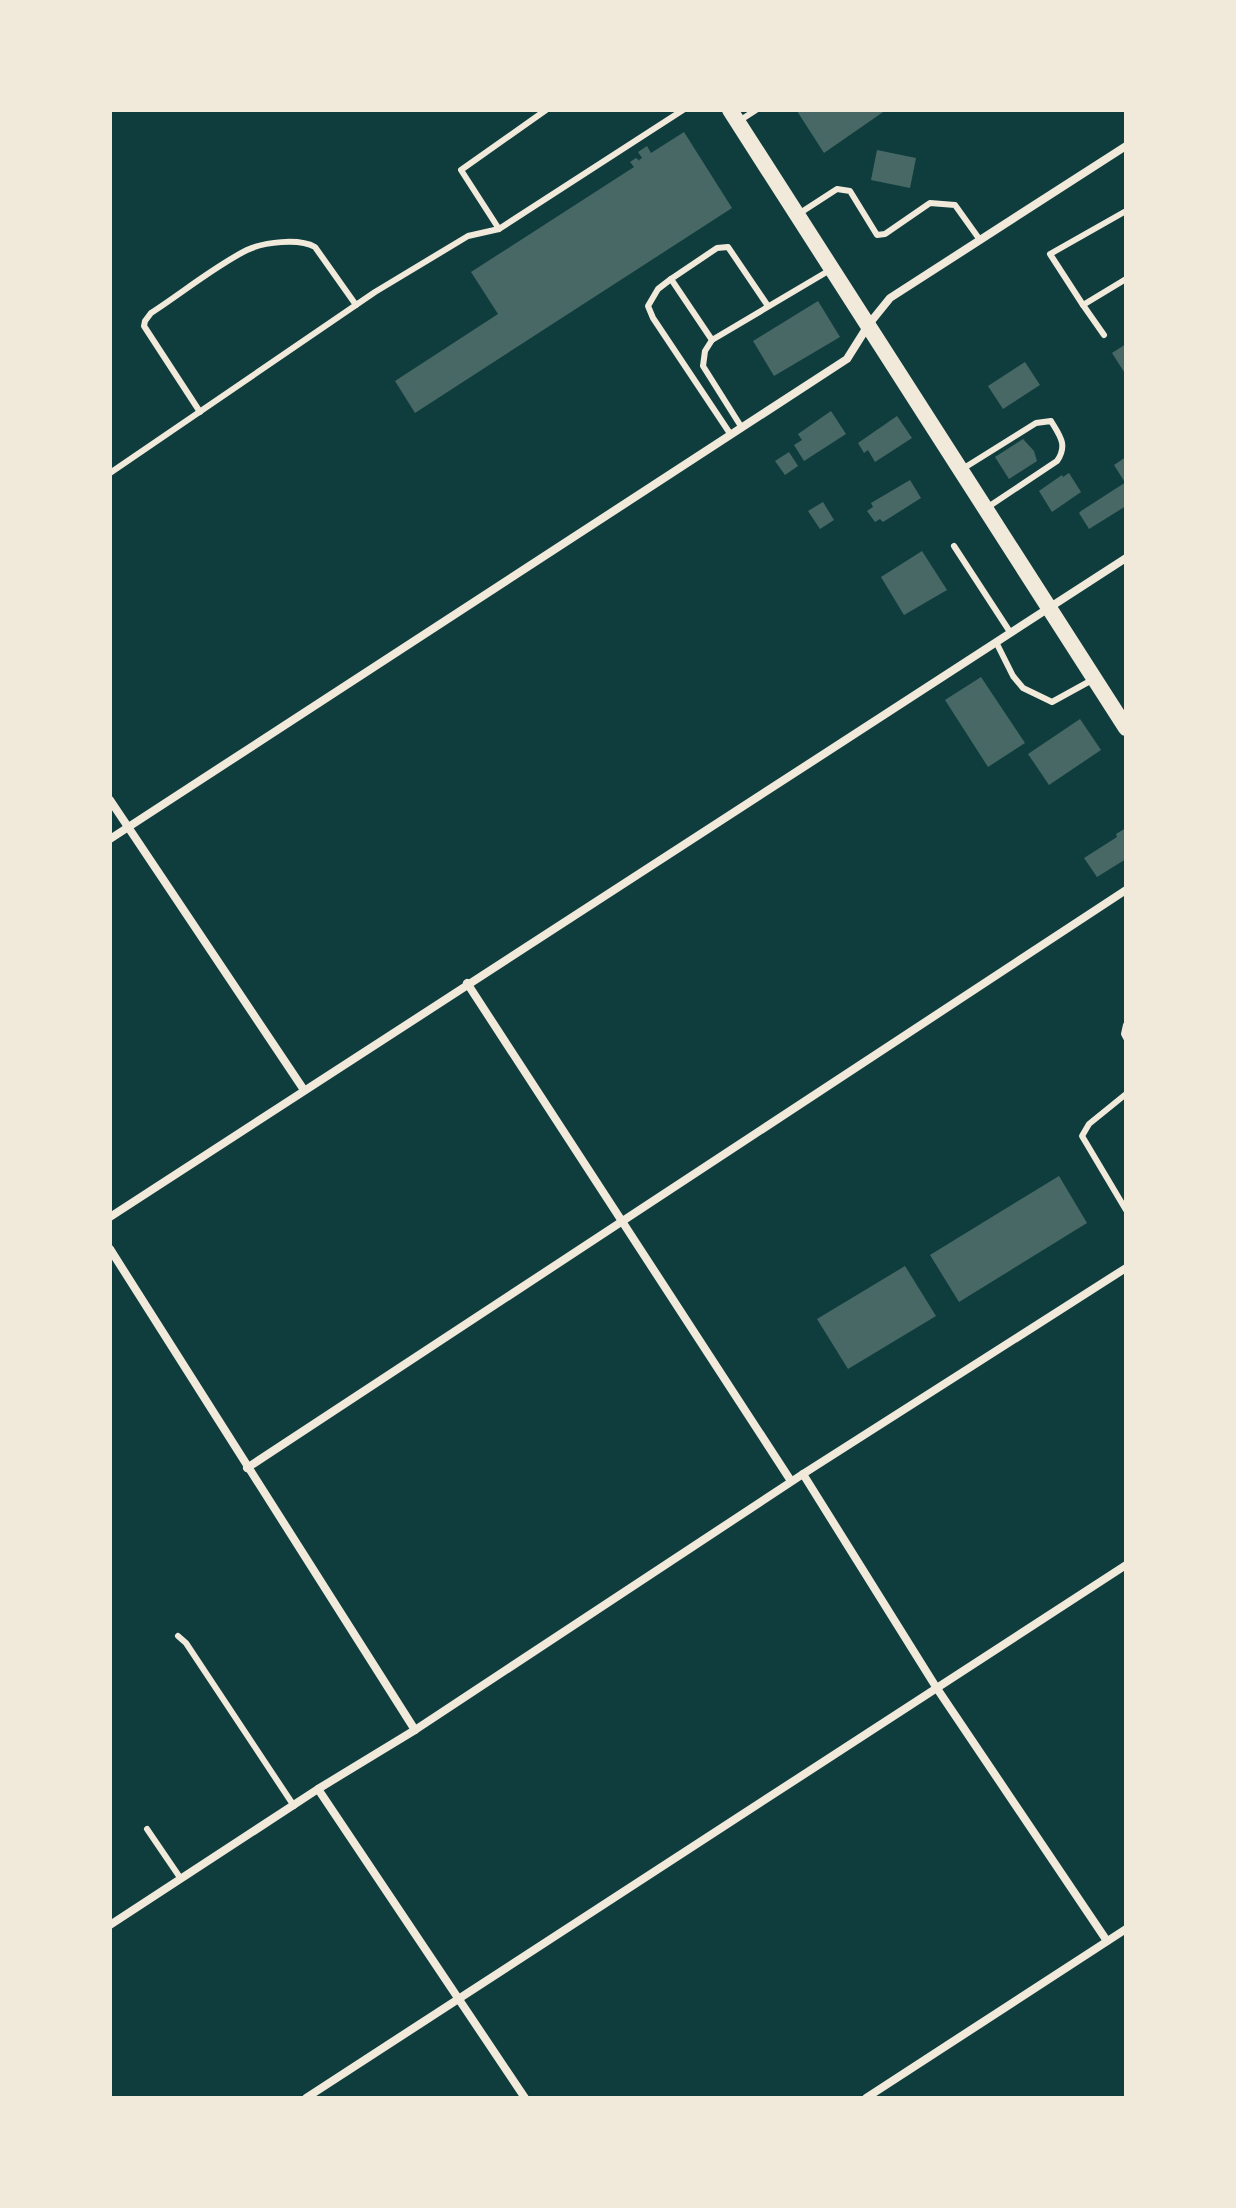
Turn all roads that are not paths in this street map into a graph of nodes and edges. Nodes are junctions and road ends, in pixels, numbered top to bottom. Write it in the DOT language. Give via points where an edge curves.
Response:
graph roads {
  1 [pos="546,110"];
  2 [pos="683,110"];
  3 [pos="756,110"];
  4 [pos="734,116"];
  5 [pos="1124,150"];
  6 [pos="1126,211"];
  7 [pos="798,214"];
  8 [pos="499,229"];
  9 [pos="980,240"];
  10 [pos="833,268"];
  11 [pos="671,279"];
  12 [pos="1126,279"];
  13 [pos="356,305"];
  14 [pos="1083,305"];
  15 [pos="768,306"];
  16 [pos="869,324"];
  17 [pos="1104,335"];
  18 [pos="712,340"];
  19 [pos="200,412"];
  20 [pos="742,428"];
  21 [pos="731,435"];
  22 [pos="961,471"];
  23 [pos="110,473"];
  24 [pos="985,509"];
  25 [pos="954,546"];
  26 [pos="1126,558"];
  27 [pos="1048,609"];
  28 [pos="1010,632"];
  29 [pos="996,642"];
  30 [pos="1094,679"];
  31 [pos="1126,728"];
  32 [pos="110,800"];
  33 [pos="127,828"];
  34 [pos="110,839"];
  35 [pos="1126,890"];
  36 [pos="467,983"];
  37 [pos="1126,1025"];
  38 [pos="1126,1038"];
  39 [pos="304,1090"];
  40 [pos="1126,1094"];
  41 [pos="1126,1210"];
  42 [pos="110,1217"];
  43 [pos="622,1221"];
  44 [pos="110,1249"];
  45 [pos="1126,1268"];
  46 [pos="247,1468"];
  47 [pos="803,1474"];
  48 [pos="791,1481"];
  49 [pos="1126,1565"];
  50 [pos="178,1636"];
  51 [pos="936,1687"];
  52 [pos="415,1730"];
  53 [pos="318,1789"];
  54 [pos="294,1806"];
  55 [pos="147,1829"];
  56 [pos="181,1879"];
  57 [pos="110,1925"];
  58 [pos="1126,1929"];
  59 [pos="1107,1941"];
  60 [pos="459,1998"];
  61 [pos="306,2098"];
  62 [pos="525,2098"];
  63 [pos="866,2098"];
  1 -- 8 [label="lane" via="461,170"];
  2 -- 8 [label="lane"];
  3 -- 4 [label="lane"];
  4 -- 7 [label="main road"];
  5 -- 9 [label="street"];
  6 -- 14 [label="lane" via="1050,254"];
  7 -- 9 [label="lane" via="837,189 850,191 877,235 930,203 955,205"];
  7 -- 10 [label="main road"];
  8 -- 13 [label="lane" via="468,236"];
  9 -- 16 [label="street" via="890,298"];
  10 -- 15 [label="lane"];
  10 -- 16 [label="main road"];
  11 -- 15 [label="lane" via="717,248 728,247"];
  11 -- 18 [label="lane"];
  11 -- 21 [label="lane" via="648,306"];
  12 -- 14 [label="lane"];
  13 -- 19 [label="lane"];
  13 -- 19 [label="lane" via="315,247 284,243 248,249 151,313 144,326"];
  14 -- 17 [label="lane"];
  15 -- 18 [label="lane"];
  16 -- 20 [label="street" via="847,359"];
  16 -- 22 [label="main road"];
  18 -- 20 [label="lane" via="703,366"];
  19 -- 23 [label="lane"];
  20 -- 21 [label="street"];
  21 -- 33 [label="street"];
  22 -- 24 [label="main road"];
  22 -- 24 [label="lane" via="1036,423 1051,421 1064,444 1057,461"];
  24 -- 27 [label="main road"];
  25 -- 28 [label="lane"];
  26 -- 27 [label="street"];
  27 -- 28 [label="street"];
  27 -- 30 [label="main road"];
  28 -- 29 [label="street"];
  29 -- 30 [label="lane" via="1023,688 1052,702"];
  29 -- 36 [label="street"];
  30 -- 31 [label="main road"];
  32 -- 33 [label="street"];
  33 -- 34 [label="street"];
  33 -- 39 [label="street"];
  35 -- 43 [label="street"];
  36 -- 39 [label="street"];
  36 -- 43 [label="street"];
  37 -- 38 [label="lane"];
  39 -- 42 [label="street"];
  40 -- 41 [label="lane" via="1082,1136"];
  43 -- 46 [label="street"];
  43 -- 48 [label="street"];
  44 -- 46 [label="street"];
  45 -- 47 [label="street"];
  46 -- 52 [label="street"];
  47 -- 48 [label="street"];
  47 -- 51 [label="street"];
  48 -- 52 [label="street"];
  49 -- 51 [label="street"];
  50 -- 54 [label="lane"];
  51 -- 59 [label="street"];
  51 -- 60 [label="street"];
  52 -- 53 [label="street"];
  53 -- 54 [label="street"];
  53 -- 60 [label="street"];
  54 -- 56 [label="street"];
  55 -- 56 [label="lane"];
  56 -- 57 [label="street"];
  58 -- 59 [label="street"];
  59 -- 63 [label="street"];
  60 -- 61 [label="street"];
  60 -- 62 [label="street"];
}
